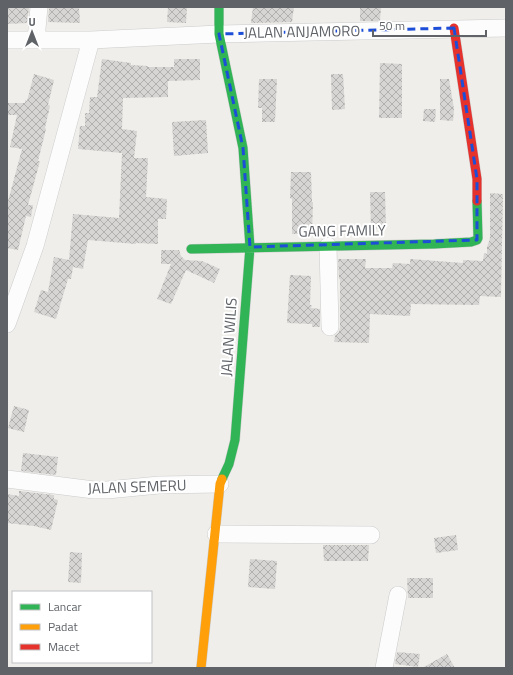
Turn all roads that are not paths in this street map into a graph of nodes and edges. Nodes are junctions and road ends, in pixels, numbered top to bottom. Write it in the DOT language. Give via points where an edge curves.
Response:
graph roads {
  1 [pos="38,7"];
  2 [pos="219,7"];
  3 [pos="454,28"];
  4 [pos="506,28"];
  5 [pos="219,34"];
  6 [pos="7,40"];
  7 [pos="36,40"];
  8 [pos="91,40"];
  9 [pos="328,246"];
  10 [pos="250,247"];
  11 [pos="191,249"];
  12 [pos="7,324"];
  13 [pos="330,327"];
  14 [pos="7,479"];
  15 [pos="220,484"];
  16 [pos="216,534"];
  17 [pos="370,534"];
  18 [pos="398,595"];
  19 [pos="201,668"];
  20 [pos="384,668"];
  1 -- 7 [label="street"];
  2 -- 5 [label="street, JALAN WILIS"];
  3 -- 4 [label="street, JALAN ANJAMORO"];
  3 -- 5 [label="street, JALAN ANJAMORO"];
  3 -- 9 [label="street, GANG FAMILY" via="477,179 478,238 471,242 434,244"];
  5 -- 8 [label="street, JALAN ANJAMORO"];
  5 -- 10 [label="street, JALAN WILIS" via="244,148"];
  6 -- 7 [label="street, JALAN ANJAMORO"];
  7 -- 8 [label="street, JALAN ANJAMORO"];
  8 -- 12 [label="street" via="35,246"];
  9 -- 10 [label="street, GANG FAMILY"];
  9 -- 13 [label="street"];
  10 -- 11 [label="street, GANG FAMILY"];
  10 -- 15 [label="street, JALAN WILIS" via="236,440"];
  14 -- 15 [label="street, JALAN SEMERU" via="94,490"];
  15 -- 16 [label="street, JALAN WILIS"];
  16 -- 17 [label="street"];
  16 -- 19 [label="street, JALAN WILIS"];
  18 -- 20 [label="street"];
}
